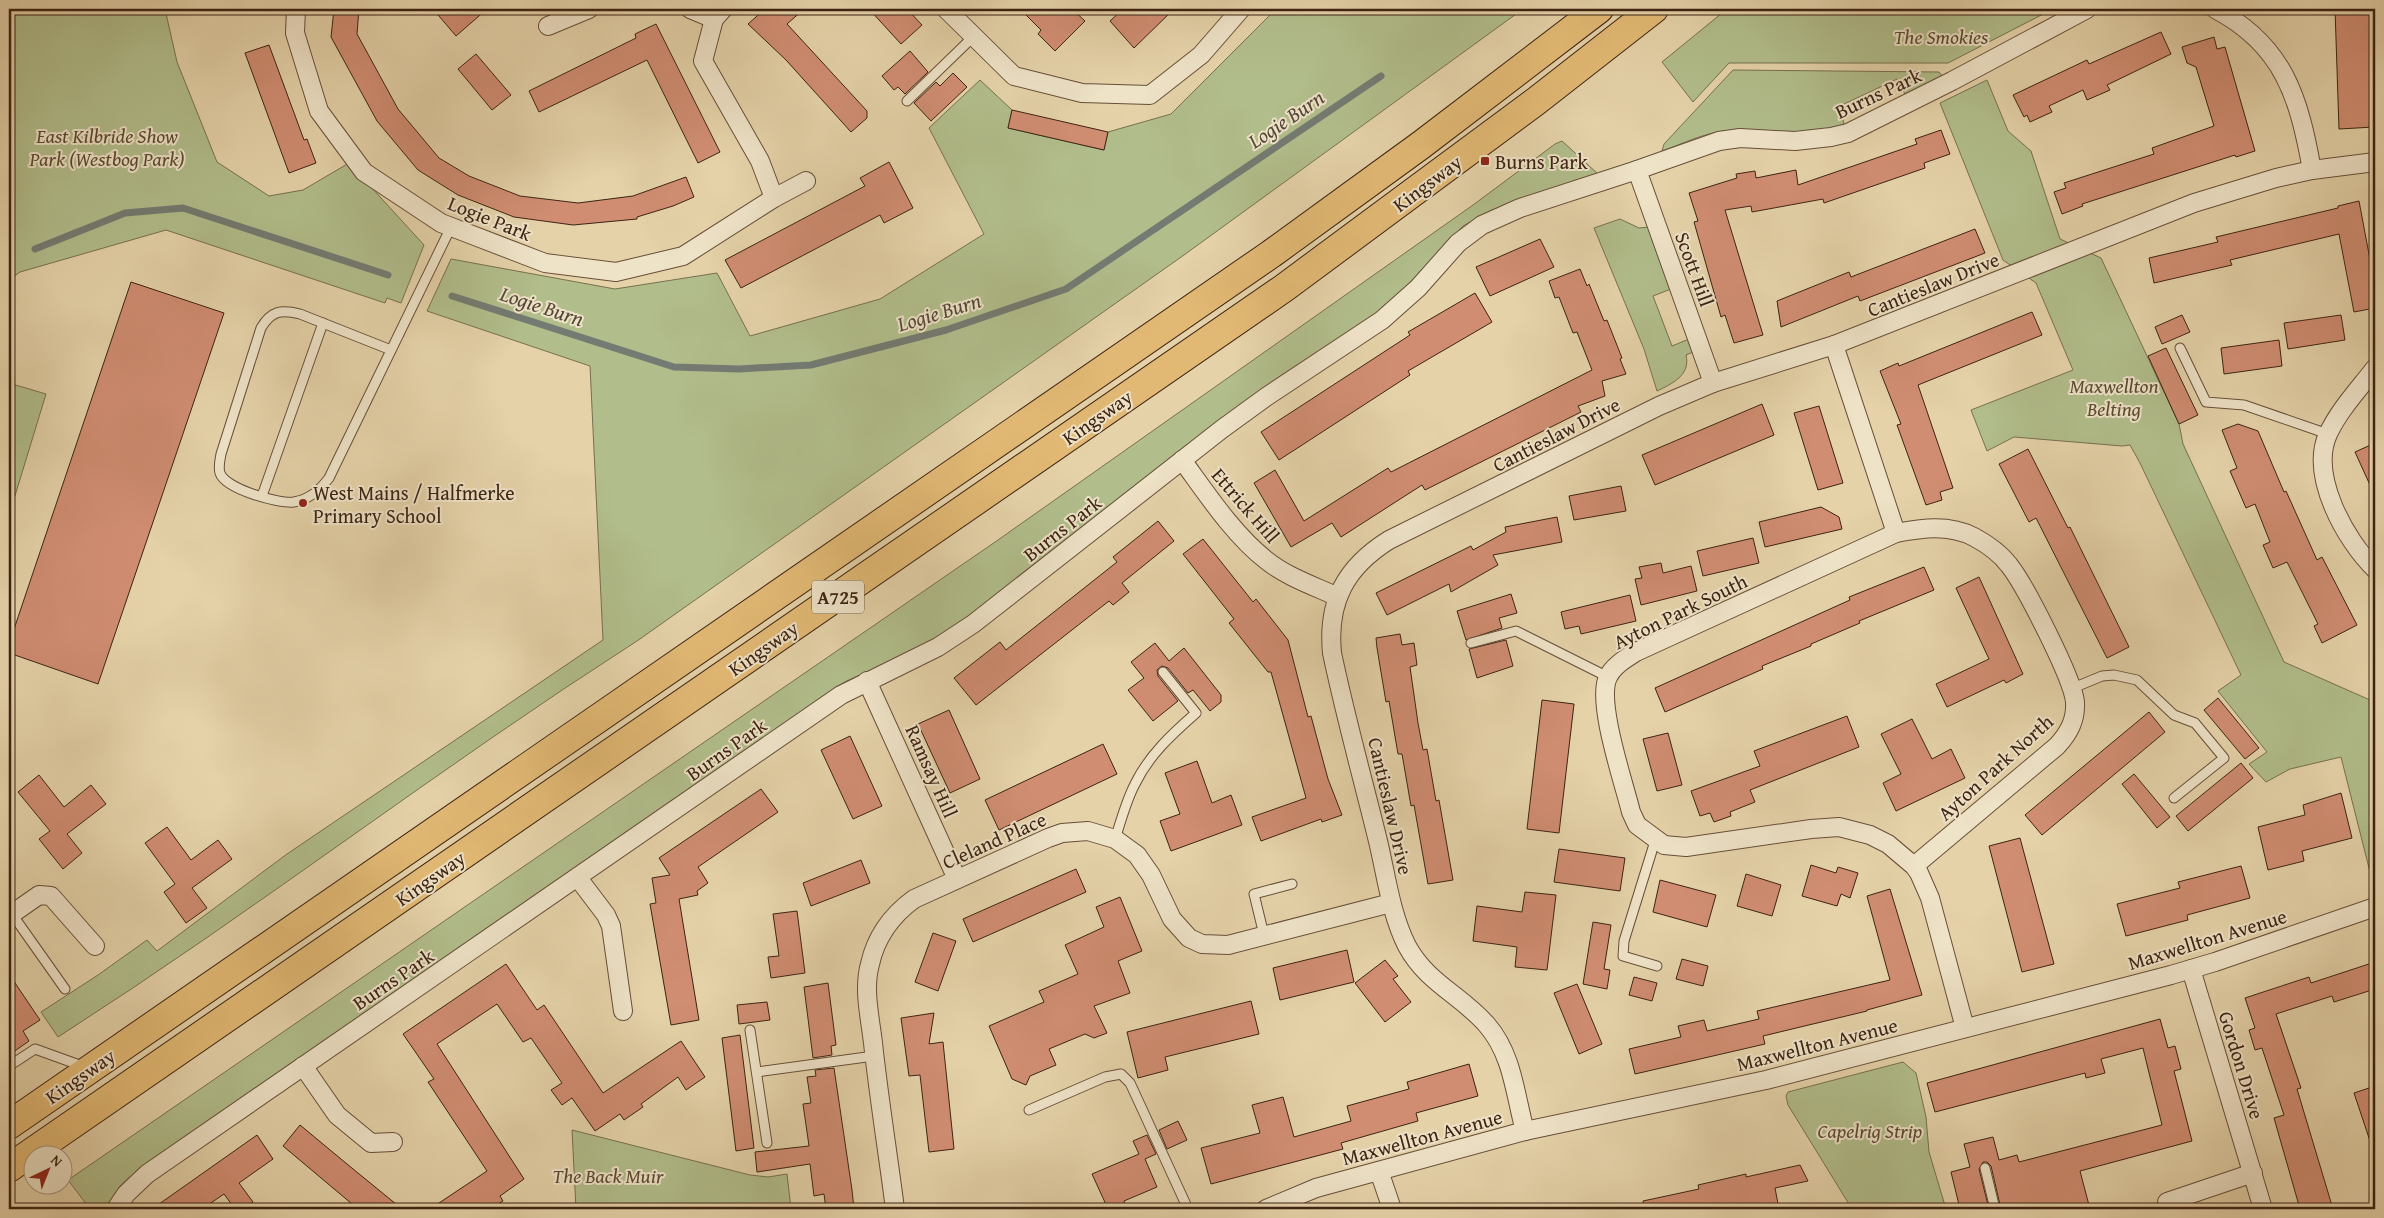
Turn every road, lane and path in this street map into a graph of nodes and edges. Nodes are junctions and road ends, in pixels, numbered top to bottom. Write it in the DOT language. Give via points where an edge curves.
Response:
graph roads {
  1 [pos="296,9"];
  2 [pos="589,9"];
  3 [pos="690,9"];
  4 [pos="946,9"];
  5 [pos="1241,9"];
  6 [pos="1599,9"];
  7 [pos="1654,9"];
  8 [pos="2087,9"];
  9 [pos="2215,9"];
  10 [pos="718,14"];
  11 [pos="548,26"];
  12 [pos="974,36"];
  13 [pos="907,101"];
  14 [pos="2375,162"];
  15 [pos="1637,170"];
  16 [pos="2312,170"];
  17 [pos="806,181"];
  18 [pos="774,198"];
  19 [pos="451,227"];
  20 [pos="323,323"];
  21 [pos="1834,345"];
  22 [pos="2180,348"];
  23 [pos="391,350"];
  24 [pos="2375,368"];
  25 [pos="1713,382"];
  26 [pos="2328,434"];
  27 [pos="1182,460"];
  28 [pos="262,496"];
  29 [pos="1896,533"];
  30 [pos="2375,569"];
  31 [pos="1338,597"];
  32 [pos="1471,643"];
  33 [pos="1163,672"];
  34 [pos="1608,677"];
  35 [pos="867,681"];
  36 [pos="2073,688"];
  37 [pos="2174,798"];
  38 [pos="1115,839"];
  39 [pos="1656,841"];
  40 [pos="1914,866"];
  41 [pos="578,878"];
  42 [pos="957,879"];
  43 [pos="1292,884"];
  44 [pos="1391,903"];
  45 [pos="2375,907"];
  46 [pos="10,915"];
  47 [pos="1264,935"];
  48 [pos="95,946"];
  49 [pos="1657,966"];
  50 [pos="2191,969"];
  51 [pos="65,989"];
  52 [pos="623,1011"];
  53 [pos="1965,1028"];
  54 [pos="750,1030"];
  55 [pos="874,1056"];
  56 [pos="9,1066"];
  57 [pos="303,1066"];
  58 [pos="90,1069"];
  59 [pos="756,1072"];
  60 [pos="1029,1110"];
  61 [pos="9,1125"];
  62 [pos="1525,1131"];
  63 [pos="393,1142"];
  64 [pos="767,1143"];
  65 [pos="9,1168"];
  66 [pos="1985,1168"];
  67 [pos="1379,1171"];
  68 [pos="2253,1173"];
  69 [pos="2167,1202"];
  70 [pos="116,1209"];
  71 [pos="895,1209"];
  72 [pos="1188,1209"];
  73 [pos="1266,1209"];
  74 [pos="1392,1209"];
  75 [pos="1995,1209"];
  76 [pos="2263,1209"];
  1 -- 19 [label="street, Logie Park" via="294,33 319,111 364,172"];
  2 -- 11 [label="street"];
  3 -- 10 [label="street"];
  4 -- 12 [label="street"];
  5 -- 12 [label="street" via="1201,56 1150,95 1082,93 1014,76"];
  6 -- 58 [label="highway, Kingsway / A725" via="1421,146 1271,254"];
  7 -- 65 [label="highway, Kingsway / A725" via="1527,108 1284,288"];
  8 -- 15 [label="street, Burns Park" via="1848,133 1795,141 1740,138 1719,141"];
  9 -- 16 [label="street" via="2258,39 2284,74 2300,113"];
  10 -- 18 [label="street" via="702,61 760,161"];
  12 -- 13 [label="lane"];
  14 -- 16 [label="street, Cantieslaw Drive"];
  15 -- 25 [label="street, Scott Hill"];
  15 -- 27 [label="street, Burns Park" via="1520,208 1482,225 1458,243 1418,288 1382,320 1266,397"];
  16 -- 21 [label="street, Cantieslaw Drive" via="2194,203"];
  17 -- 18 [label="street, Logie Park"];
  18 -- 19 [label="street, Logie Park" via="683,256 616,272 545,263"];
  19 -- 23 [label="lane"];
  20 -- 23 [label="lane"];
  20 -- 28 [label="lane"];
  20 -- 28 [label="lane" via="284,310 274,312 261,328 219,465 220,474 227,484"];
  21 -- 25 [label="street, Cantieslaw Drive"];
  21 -- 29 [label="street"];
  22 -- 26 [label="lane" via="2206,402 2244,405"];
  23 -- 28 [label="lane" via="329,478 319,491 294,502"];
  24 -- 26 [label="street"];
  25 -- 31 [label="street, Cantieslaw Drive" via="1389,540 1353,569"];
  26 -- 30 [label="street" via="2322,462 2328,491 2352,541"];
  27 -- 31 [label="street, Ettrick Hill" via="1235,528 1266,560 1283,572"];
  27 -- 35 [label="street, Burns Park" via="973,624 938,648"];
  29 -- 34 [label="street, Ayton Park South" via="1636,652 1622,660"];
  29 -- 36 [label="street, Ayton Park North" via="1918,528 1947,529 1972,536 1996,552 2020,581"];
  31 -- 44 [label="street, Cantieslaw Drive" via="1331,623 1332,653"];
  32 -- 34 [label="lane" via="1516,630"];
  33 -- 38 [label="lane" via="1196,713 1156,751 1144,768 1134,784"];
  34 -- 39 [label="street, Ayton Park South" via="1604,702 1631,812 1637,825"];
  35 -- 41 [label="street, Burns Park" via="842,695"];
  35 -- 42 [label="street, Ramsay Hill"];
  36 -- 37 [label="lane" via="2102,676 2126,676 2146,686 2174,715 2195,723 2224,758"];
  36 -- 40 [label="street, Ayton Park North" via="2075,712 2065,738"];
  38 -- 42 [label="street, Cleland Place" via="1088,831 1062,833"];
  38 -- 47 [label="street, Cleland Place" via="1127,846 1145,865 1172,919 1189,938 1215,946"];
  39 -- 40 [label="street, Ayton Park South" via="1686,847 1838,827 1870,835 1888,844"];
  39 -- 49 [label="lane" via="1624,941 1623,956"];
  40 -- 53 [label="street" via="1930,898"];
  41 -- 52 [label="street" via="611,926"];
  41 -- 57 [label="street, Burns Park"];
  42 -- 55 [label="street, Cleland Place" via="904,906 882,934 867,980"];
  43 -- 47 [label="lane" via="1254,894"];
  44 -- 47 [label="street, Cleland Place"];
  44 -- 62 [label="street, Cantieslaw Drive" via="1407,945 1422,969 1473,1011 1498,1042 1512,1074"];
  45 -- 50 [label="street, Maxwellton Avenue"];
  46 -- 48 [label="street" via="39,896 51,896"];
  46 -- 51 [label="lane"];
  50 -- 53 [label="street, Maxwellton Avenue"];
  50 -- 68 [label="street, Gordon Drive"];
  53 -- 62 [label="street, Maxwellton Avenue" via="1766,1080"];
  54 -- 59 [label="lane"];
  55 -- 59 [label="lane"];
  55 -- 71 [label="street, Cleland Place"];
  56 -- 58 [label="lane" via="35,1049"];
  57 -- 63 [label="street" via="337,1115 356,1132 371,1144"];
  57 -- 70 [label="street, Burns Park" via="147,1174"];
  58 -- 61 [label="highway, Kingsway / A725"];
  59 -- 64 [label="lane"];
  60 -- 72 [label="lane" via="1105,1077 1121,1074 1130,1083"];
  62 -- 67 [label="street, Maxwellton Avenue"];
  66 -- 75 [label="lane"];
  67 -- 73 [label="street, Maxwellton Avenue" via="1316,1188"];
  67 -- 74 [label="street"];
  68 -- 69 [label="street"];
  68 -- 76 [label="street, Gordon Drive"];
}
